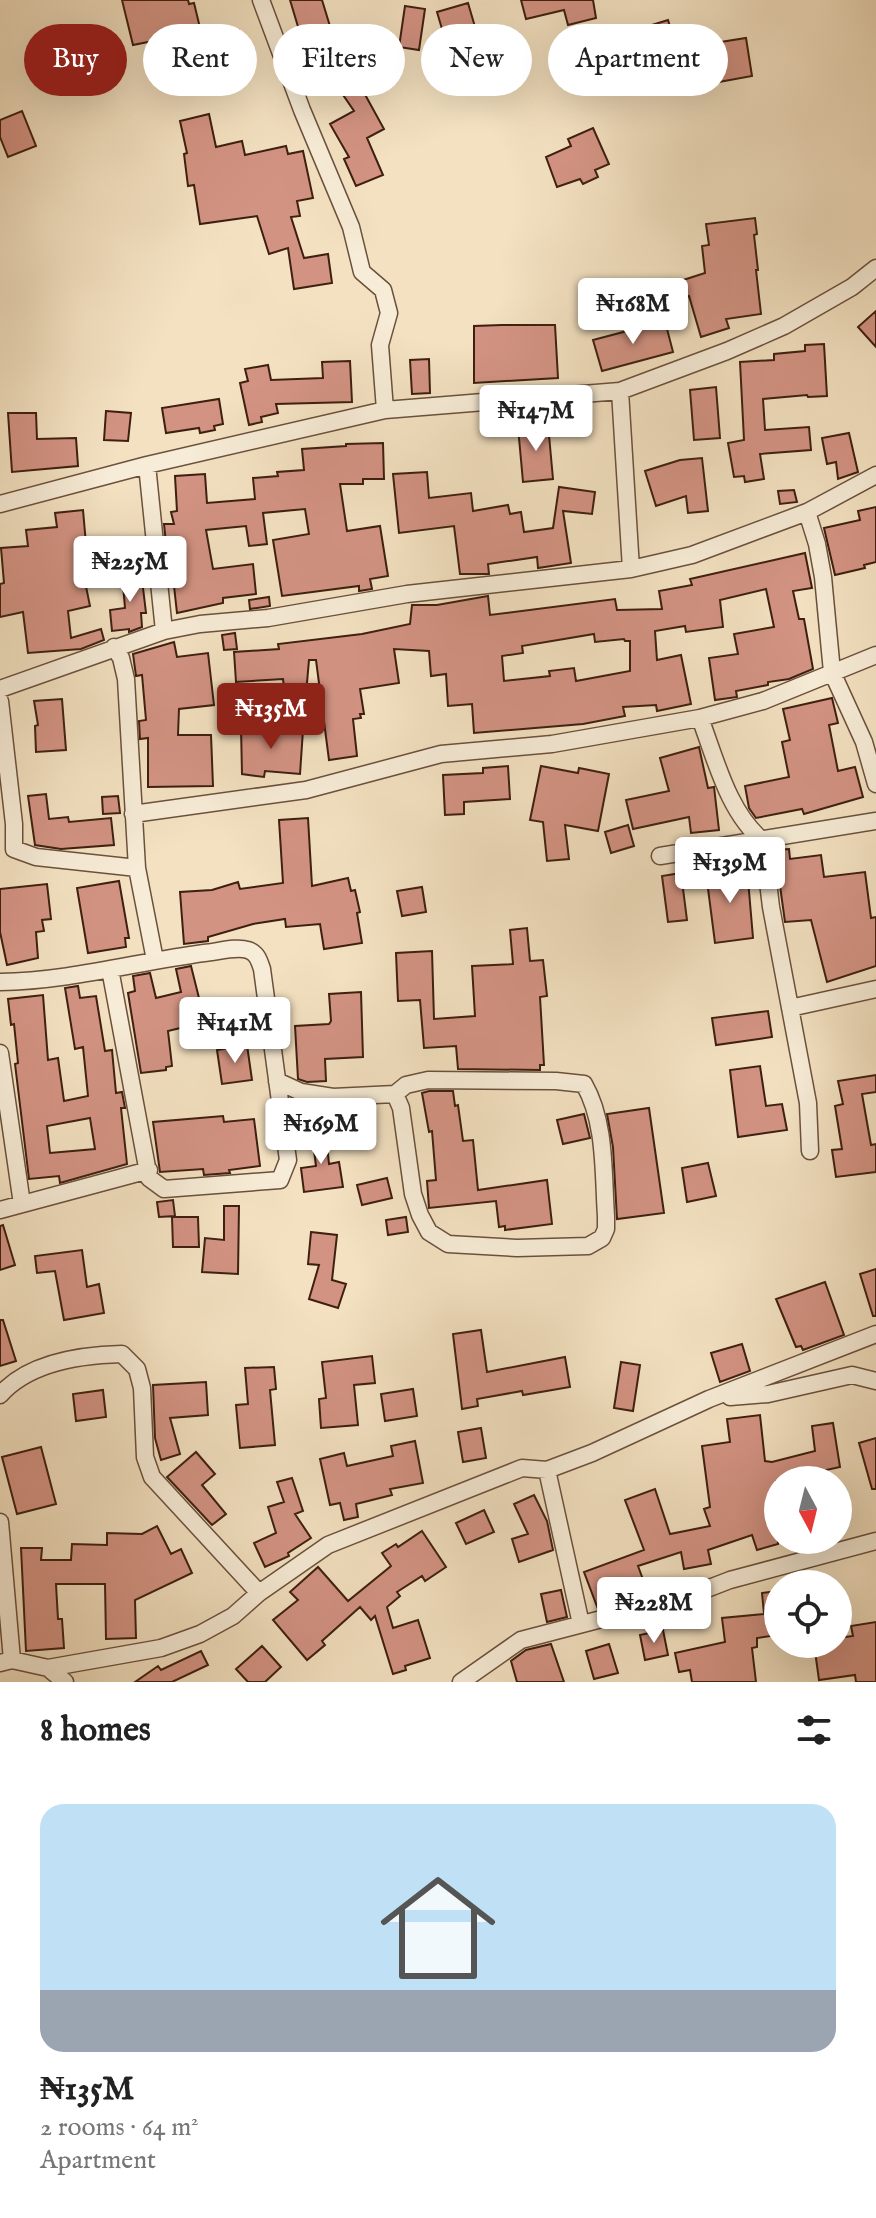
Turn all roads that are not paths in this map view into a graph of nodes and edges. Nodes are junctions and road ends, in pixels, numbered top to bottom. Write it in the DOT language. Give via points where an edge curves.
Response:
graph roads {
  1 [pos="261,0"];
  2 [pos="876,268"];
  3 [pos="620,391"];
  4 [pos="385,410"];
  5 [pos="147,465"];
  6 [pos="876,475"];
  7 [pos="0,504"];
  8 [pos="807,512"];
  9 [pos="631,569"];
  10 [pos="164,631"];
  11 [pos="114,647"];
  12 [pos="876,655"];
  13 [pos="832,672"];
  14 [pos="0,689"];
  15 [pos="0,701"];
  16 [pos="700,718"];
  17 [pos="876,784"];
  18 [pos="133,814"];
  19 [pos="876,821"];
  20 [pos="763,841"];
  21 [pos="7,848"];
  22 [pos="660,856"];
  23 [pos="137,868"];
  24 [pos="155,960"];
  25 [pos="110,969"];
  26 [pos="0,982"];
  27 [pos="876,989"];
  28 [pos="790,1008"];
  29 [pos="0,1053"];
  30 [pos="277,1081"];
  31 [pos="395,1094"];
  32 [pos="810,1151"];
  33 [pos="149,1170"];
  34 [pos="22,1204"];
  35 [pos="0,1210"];
  36 [pos="876,1334"];
  37 [pos="876,1381"];
  38 [pos="0,1395"];
  39 [pos="709,1399"];
  40 [pos="547,1470"];
  41 [pos="0,1522"];
  42 [pos="876,1541"];
  43 [pos="259,1593"];
  44 [pos="581,1624"];
  45 [pos="6,1661"];
  46 [pos="48,1668"];
  47 [pos="65,1682"];
  48 [pos="461,1682"];
  1 -- 4 [label="street" via="351,227 362,272 383,290 389,313 380,345"];
  2 -- 3 [label="street" via="784,326"];
  3 -- 4 [label="street"];
  3 -- 9 [label="street"];
  4 -- 5 [label="street"];
  5 -- 7 [label="street"];
  5 -- 10 [label="street"];
  6 -- 8 [label="street"];
  8 -- 9 [label="street" via="692,555"];
  8 -- 13 [label="street" via="823,577"];
  9 -- 10 [label="street" via="407,594"];
  10 -- 11 [label="street"];
  11 -- 14 [label="street"];
  11 -- 18 [label="street" via="126,679"];
  12 -- 13 [label="street"];
  13 -- 16 [label="street" via="763,701"];
  13 -- 17 [label="street" via="864,742"];
  15 -- 21 [label="street" via="14,824"];
  16 -- 18 [label="street" via="552,744 441,754 306,790"];
  16 -- 20 [label="street" via="724,784 749,829"];
  18 -- 23 [label="street"];
  19 -- 20 [label="street"];
  20 -- 22 [label="street"];
  20 -- 28 [label="street"];
  21 -- 23 [label="street" via="36,857"];
  23 -- 24 [label="street"];
  24 -- 25 [label="street"];
  24 -- 30 [label="street" via="242,949 257,955"];
  25 -- 26 [label="street"];
  25 -- 33 [label="street"];
  27 -- 28 [label="street"];
  28 -- 32 [label="street" via="808,1103"];
  29 -- 34 [label="street"];
  30 -- 31 [label="street" via="333,1097"];
  30 -- 33 [label="street" via="288,1160 280,1180 164,1189 149,1178"];
  31 -- 31 [label="street" via="428,1080 584,1084 599,1128 606,1216 602,1238 588,1246 517,1248 448,1244 429,1232 413,1194"];
  33 -- 34 [label="street"];
  34 -- 35 [label="street"];
  36 -- 39 [label="street"];
  37 -- 39 [label="street" via="852,1375 768,1394"];
  38 -- 43 [label="street" via="23,1376 53,1364 122,1354 137,1369 142,1388 145,1457 152,1477"];
  39 -- 40 [label="street"];
  40 -- 43 [label="street" via="522,1468 328,1545"];
  40 -- 44 [label="street"];
  41 -- 45 [label="street"];
  42 -- 44 [label="street"];
  43 -- 46 [label="street" via="233,1616 161,1648"];
  44 -- 48 [label="street" via="521,1640"];
  45 -- 46 [label="street"];
  46 -- 47 [label="street"];
}
